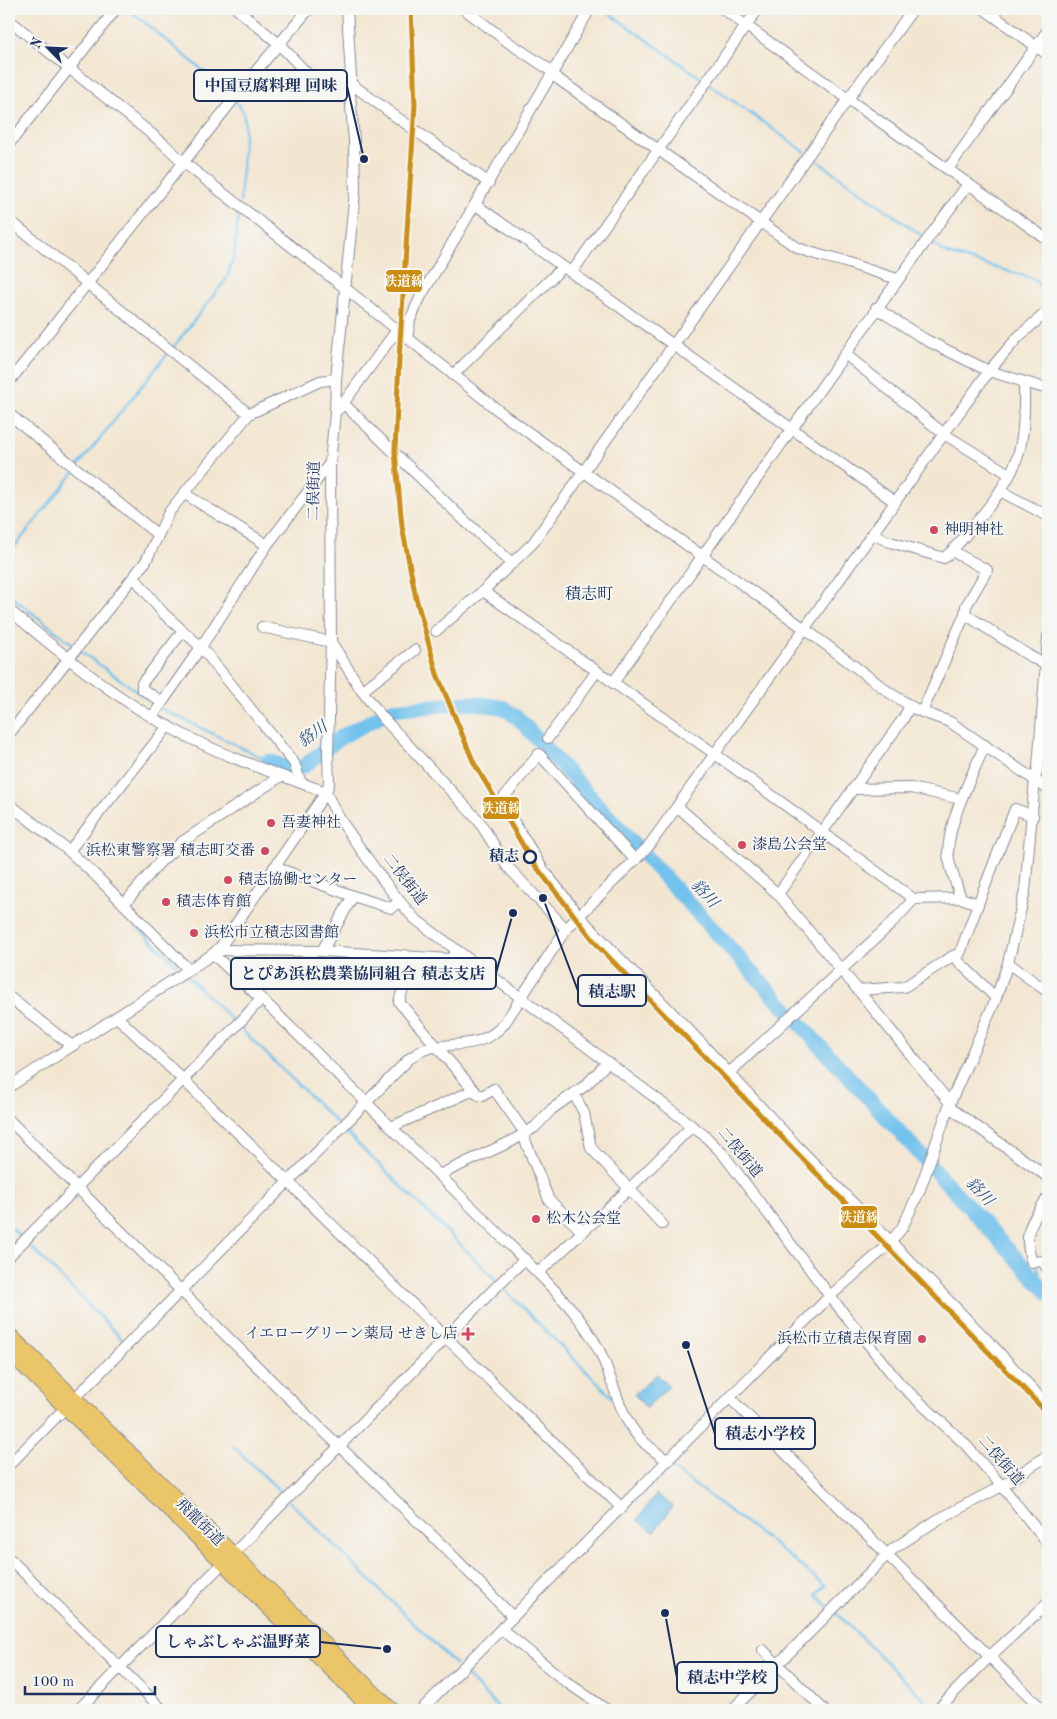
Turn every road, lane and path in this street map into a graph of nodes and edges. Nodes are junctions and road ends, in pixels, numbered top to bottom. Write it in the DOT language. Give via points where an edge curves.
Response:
graph roads {
  1 [pos="116,9"];
  2 [pos="237,9"];
  3 [pos="309,9"];
  4 [pos="347,9"];
  5 [pos="464,9"];
  6 [pos="590,9"];
  7 [pos="723,9"];
  8 [pos="758,9"];
  9 [pos="913,9"];
  10 [pos="984,9"];
  11 [pos="9,20"];
  12 [pos="746,25"];
  13 [pos="1048,30"];
  14 [pos="278,43"];
  15 [pos="1037,46"];
  16 [pos="1048,55"];
  17 [pos="68,68"];
  18 [pos="552,73"];
  19 [pos="349,82"];
  20 [pos="848,99"];
  21 [pos="9,144"];
  22 [pos="658,150"];
  23 [pos="184,162"];
  24 [pos="948,170"];
  25 [pos="489,183"];
  26 [pos="968,184"];
  27 [pos="476,205"];
  28 [pos="9,220"];
  29 [pos="761,222"];
  30 [pos="1048,240"];
  31 [pos="567,270"];
  32 [pos="898,279"];
  33 [pos="88,283"];
  34 [pos="345,288"];
  35 [pos="876,308"];
  36 [pos="1048,311"];
  37 [pos="397,330"];
  38 [pos="407,338"];
  39 [pos="674,345"];
  40 [pos="844,354"];
  41 [pos="989,371"];
  42 [pos="453,375"];
  43 [pos="336,379"];
  44 [pos="9,382"];
  45 [pos="1024,382"];
  46 [pos="1048,389"];
  47 [pos="344,404"];
  48 [pos="335,413"];
  49 [pos="9,414"];
  50 [pos="249,414"];
  51 [pos="792,428"];
  52 [pos="944,434"];
  53 [pos="330,463"];
  54 [pos="584,471"];
  55 [pos="1009,474"];
  56 [pos="1000,490"];
  57 [pos="185,494"];
  58 [pos="895,502"];
  59 [pos="1048,516"];
  60 [pos="873,534"];
  61 [pos="158,535"];
  62 [pos="268,544"];
  63 [pos="952,551"];
  64 [pos="703,557"];
  65 [pos="512,563"];
  66 [pos="134,577"];
  67 [pos="483,591"];
  68 [pos="9,610"];
  69 [pos="965,614"];
  70 [pos="262,627"];
  71 [pos="805,629"];
  72 [pos="183,631"];
  73 [pos="436,631"];
  74 [pos="1048,636"];
  75 [pos="331,642"];
  76 [pos="200,647"];
  77 [pos="415,650"];
  78 [pos="71,656"];
  79 [pos="1046,665"];
  80 [pos="597,671"];
  81 [pos="1047,678"];
  82 [pos="613,682"];
  83 [pos="362,691"];
  84 [pos="910,706"];
  85 [pos="157,708"];
  86 [pos="922,712"];
  87 [pos="168,726"];
  88 [pos="9,734"];
  89 [pos="548,738"];
  90 [pos="985,745"];
  91 [pos="716,754"];
  92 [pos="1048,754"];
  93 [pos="1038,768"];
  94 [pos="281,776"];
  95 [pos="299,779"];
  96 [pos="1035,779"];
  97 [pos="853,789"];
  98 [pos="1048,789"];
  99 [pos="326,792"];
  100 [pos="961,799"];
  101 [pos="9,804"];
  102 [pos="678,807"];
  103 [pos="1033,816"];
  104 [pos="822,832"];
  105 [pos="68,851"];
  106 [pos="635,860"];
  107 [pos="274,867"];
  108 [pos="778,894"];
  109 [pos="353,896"];
  110 [pos="960,898"];
  111 [pos="914,899"];
  112 [pos="399,902"];
  113 [pos="124,904"];
  114 [pos="978,904"];
  115 [pos="579,916"];
  116 [pos="566,929"];
  117 [pos="457,951"];
  118 [pos="215,952"];
  119 [pos="322,952"];
  120 [pos="405,955"];
  121 [pos="953,956"];
  122 [pos="1008,963"];
  123 [pos="842,971"];
  124 [pos="185,973"];
  125 [pos="858,990"];
  126 [pos="1048,992"];
  127 [pos="9,997"];
  128 [pos="996,998"];
  129 [pos="261,999"];
  130 [pos="520,999"];
  131 [pos="117,1017"];
  132 [pos="72,1046"];
  133 [pos="439,1048"];
  134 [pos="607,1063"];
  135 [pos="728,1073"];
  136 [pos="183,1079"];
  137 [pos="9,1087"];
  138 [pos="474,1090"];
  139 [pos="574,1094"];
  140 [pos="366,1102"];
  141 [pos="949,1105"];
  142 [pos="9,1120"];
  143 [pos="692,1126"];
  144 [pos="391,1127"];
  145 [pos="523,1135"];
  146 [pos="439,1175"];
  147 [pos="1048,1177"];
  148 [pos="287,1182"];
  149 [pos="77,1187"];
  150 [pos="629,1189"];
  151 [pos="1048,1197"];
  152 [pos="662,1224"];
  153 [pos="583,1232"];
  154 [pos="890,1242"];
  155 [pos="9,1256"];
  156 [pos="525,1259"];
  157 [pos="1048,1270"];
  158 [pos="538,1272"];
  159 [pos="180,1291"];
  160 [pos="830,1296"];
  161 [pos="9,1334"];
  162 [pos="446,1338"];
  163 [pos="9,1351"];
  164 [pos="730,1398"];
  165 [pos="70,1403"];
  166 [pos="1048,1406"];
  167 [pos="339,1446"];
  168 [pos="1048,1454"];
  169 [pos="668,1460"];
  170 [pos="9,1465"];
  171 [pos="1002,1486"];
  172 [pos="622,1508"];
  173 [pos="1048,1544"];
  174 [pos="886,1555"];
  175 [pos="9,1558"];
  176 [pos="228,1559"];
  177 [pos="1048,1603"];
  178 [pos="513,1617"];
  179 [pos="501,1629"];
  180 [pos="763,1650"];
  181 [pos="989,1657"];
  182 [pos="777,1664"];
  183 [pos="120,1667"];
  184 [pos="78,1710"];
  185 [pos="163,1710"];
  186 [pos="373,1710"];
  187 [pos="391,1710"];
  188 [pos="421,1710"];
  189 [pos="607,1710"];
  190 [pos="732,1710"];
  191 [pos="824,1710"];
  192 [pos="937,1710"];
  193 [pos="1044,1710"];
  1 -- 17 [label="street"];
  2 -- 14 [label="street"];
  3 -- 14 [label="street"];
  4 -- 19 [label="street, 二俣街道"];
  5 -- 18 [label="street"];
  6 -- 18 [label="street"];
  7 -- 12 [label="street"];
  8 -- 12 [label="street"];
  9 -- 20 [label="street"];
  10 -- 15 [label="street"];
  11 -- 17 [label="street"];
  12 -- 20 [label="street"];
  12 -- 22 [label="street"];
  13 -- 15 [label="street"];
  14 -- 19 [label="street" via="321,88"];
  14 -- 23 [label="street"];
  15 -- 16 [label="street"];
  15 -- 24 [label="street"];
  17 -- 21 [label="street"];
  17 -- 23 [label="street"];
  18 -- 22 [label="street"];
  18 -- 25 [label="street"];
  19 -- 25 [label="street"];
  19 -- 34 [label="street, 二俣街道" via="355,192"];
  20 -- 24 [label="street"];
  20 -- 29 [label="street"];
  22 -- 29 [label="street"];
  22 -- 31 [label="street"];
  23 -- 33 [label="street"];
  23 -- 34 [label="street"];
  24 -- 26 [label="street"];
  25 -- 27 [label="street"];
  26 -- 30 [label="street"];
  26 -- 32 [label="street"];
  27 -- 31 [label="street"];
  27 -- 38 [label="street" via="421,296 410,320"];
  28 -- 33 [label="street"];
  29 -- 32 [label="street" via="796,247"];
  29 -- 39 [label="street"];
  31 -- 39 [label="street"];
  31 -- 42 [label="street"];
  32 -- 35 [label="street"];
  33 -- 44 [label="street"];
  33 -- 50 [label="street"];
  34 -- 37 [label="street"];
  34 -- 43 [label="street, 二俣街道"];
  35 -- 40 [label="street"];
  35 -- 41 [label="street" via="926,340"];
  36 -- 41 [label="street" via="1018,337"];
  37 -- 38 [label="street"];
  37 -- 47 [label="street"];
  38 -- 42 [label="street"];
  39 -- 51 [label="street"];
  39 -- 54 [label="street"];
  40 -- 51 [label="street"];
  40 -- 52 [label="street"];
  41 -- 45 [label="street"];
  41 -- 52 [label="street"];
  42 -- 54 [label="street" via="504,416"];
  43 -- 48 [label="street, 二俣街道"];
  43 -- 50 [label="street" via="320,381"];
  45 -- 46 [label="street"];
  45 -- 55 [label="street" via="1023,430 1019,453"];
  47 -- 48 [label="street"];
  47 -- 65 [label="street"];
  48 -- 53 [label="street, 二俣街道"];
  49 -- 61 [label="street"];
  50 -- 57 [label="street"];
  51 -- 58 [label="street"];
  51 -- 64 [label="street"];
  52 -- 55 [label="street"];
  52 -- 58 [label="street"];
  53 -- 62 [label="street"];
  53 -- 75 [label="street, 二俣街道"];
  54 -- 64 [label="street"];
  54 -- 65 [label="street" via="533,543"];
  55 -- 56 [label="street"];
  56 -- 59 [label="street"];
  56 -- 63 [label="street"];
  57 -- 61 [label="street" via="169,512"];
  57 -- 62 [label="street"];
  58 -- 60 [label="street"];
  60 -- 63 [label="street" via="944,558"];
  60 -- 71 [label="street"];
  61 -- 66 [label="street"];
  62 -- 76 [label="street"];
  63 -- 69 [label="street" via="987,570 966,606"];
  64 -- 71 [label="street"];
  64 -- 82 [label="street"];
  65 -- 67 [label="street"];
  66 -- 72 [label="street" via="163,613"];
  66 -- 78 [label="street"];
  67 -- 73 [label="street"];
  67 -- 80 [label="street"];
  68 -- 78 [label="street"];
  69 -- 79 [label="street"];
  69 -- 86 [label="street"];
  70 -- 75 [label="street"];
  71 -- 84 [label="street"];
  71 -- 91 [label="street"];
  72 -- 76 [label="street"];
  72 -- 85 [label="street" via="142,683 142,689"];
  74 -- 79 [label="street"];
  75 -- 83 [label="street"];
  75 -- 99 [label="street, 二俣街道" via="330,784"];
  76 -- 85 [label="street"];
  76 -- 95 [label="street" via="294,763"];
  77 -- 83 [label="street"];
  78 -- 85 [label="street" via="110,691"];
  78 -- 88 [label="street"];
  79 -- 81 [label="street"];
  80 -- 82 [label="street"];
  80 -- 89 [label="street"];
  81 -- 93 [label="street"];
  82 -- 91 [label="street"];
  83 -- 116 [label="street" via="479,821 507,866"];
  84 -- 86 [label="street"];
  84 -- 97 [label="street"];
  85 -- 87 [label="street"];
  86 -- 90 [label="street" via="950,722"];
  87 -- 94 [label="street"];
  87 -- 105 [label="street"];
  90 -- 96 [label="street"];
  90 -- 100 [label="street"];
  91 -- 102 [label="street"];
  91 -- 104 [label="street"];
  92 -- 93 [label="street"];
  93 -- 96 [label="street"];
  94 -- 95 [label="street"];
  94 -- 113 [label="street" via="182,842"];
  95 -- 99 [label="street"];
  96 -- 98 [label="street"];
  96 -- 103 [label="street"];
  97 -- 100 [label="street" via="911,788"];
  97 -- 104 [label="street"];
  99 -- 107 [label="street"];
  99 -- 112 [label="street, 二俣街道" via="343,824"];
  100 -- 110 [label="street" via="948,854"];
  101 -- 105 [label="street"];
  102 -- 106 [label="street"];
  102 -- 108 [label="street"];
  103 -- 114 [label="street" via="1015,809"];
  103 -- 122 [label="street" via="1024,891"];
  104 -- 108 [label="street"];
  104 -- 111 [label="street"];
  105 -- 113 [label="street"];
  106 -- 115 [label="street"];
  106 -- 115 [label="street" via="539,754 501,801 542,868"];
  107 -- 109 [label="street"];
  107 -- 118 [label="street"];
  108 -- 123 [label="street"];
  109 -- 112 [label="street" via="392,908"];
  109 -- 119 [label="street"];
  110 -- 111 [label="street"];
  110 -- 114 [label="street"];
  111 -- 123 [label="street"];
  112 -- 117 [label="street, 二俣街道" via="415,919"];
  113 -- 124 [label="street"];
  114 -- 121 [label="street" via="960,953"];
  115 -- 116 [label="street"];
  115 -- 135 [label="street"];
  116 -- 130 [label="street"];
  117 -- 120 [label="street" via="450,959"];
  117 -- 130 [label="street, 二俣街道"];
  118 -- 119 [label="street"];
  118 -- 124 [label="street"];
  118 -- 129 [label="street"];
  119 -- 120 [label="street"];
  120 -- 133 [label="street" via="404,985 399,1002"];
  121 -- 125 [label="street" via="904,987"];
  121 -- 128 [label="street"];
  122 -- 126 [label="street"];
  122 -- 128 [label="street"];
  123 -- 125 [label="street"];
  123 -- 135 [label="street"];
  124 -- 131 [label="street"];
  125 -- 141 [label="street"];
  127 -- 132 [label="street"];
  128 -- 141 [label="street"];
  129 -- 136 [label="street"];
  129 -- 140 [label="street"];
  130 -- 133 [label="street" via="495,1033 481,1041"];
  130 -- 134 [label="street, 二俣街道"];
  131 -- 132 [label="street"];
  131 -- 136 [label="street"];
  132 -- 137 [label="street"];
  133 -- 138 [label="street"];
  133 -- 140 [label="street" via="425,1050 409,1059"];
  134 -- 139 [label="street"];
  134 -- 143 [label="street, 二俣街道"];
  135 -- 154 [label="street"];
  136 -- 148 [label="street"];
  136 -- 149 [label="street"];
  138 -- 144 [label="street"];
  138 -- 145 [label="street" via="482,1096 494,1089 523,1130"];
  139 -- 145 [label="street"];
  139 -- 150 [label="street" via="584,1113 591,1148"];
  140 -- 144 [label="street"];
  140 -- 148 [label="street"];
  141 -- 147 [label="street"];
  141 -- 154 [label="street" via="910,1213"];
  142 -- 149 [label="street"];
  143 -- 150 [label="street"];
  143 -- 160 [label="street, 二俣街道" via="723,1154"];
  144 -- 146 [label="street"];
  145 -- 146 [label="street"];
  145 -- 153 [label="street" via="549,1200"];
  146 -- 156 [label="street"];
  148 -- 159 [label="street"];
  148 -- 162 [label="street"];
  149 -- 155 [label="street"];
  149 -- 159 [label="street"];
  150 -- 152 [label="street"];
  150 -- 153 [label="street"];
  151 -- 157 [label="street" via="1029,1226 1027,1238 1036,1262 1044,1263"];
  153 -- 158 [label="street"];
  154 -- 160 [label="street"];
  154 -- 166 [label="street"];
  156 -- 158 [label="street"];
  156 -- 162 [label="street"];
  158 -- 169 [label="street" via="584,1324 634,1431"];
  159 -- 165 [label="street"];
  159 -- 167 [label="street"];
  160 -- 164 [label="street"];
  160 -- 171 [label="street, 二俣街道" via="900,1384 964,1443"];
  161 -- 165 [label="highway, 飛龍街道"];
  162 -- 167 [label="street"];
  162 -- 172 [label="street"];
  163 -- 165 [label="highway, 飛龍街道"];
  164 -- 169 [label="street"];
  164 -- 174 [label="street"];
  165 -- 170 [label="street"];
  165 -- 176 [label="highway, 飛龍街道"];
  167 -- 176 [label="street"];
  167 -- 178 [label="street"];
  168 -- 171 [label="street"];
  169 -- 172 [label="street"];
  171 -- 173 [label="street, 二俣街道"];
  171 -- 174 [label="street" via="937,1520"];
  172 -- 178 [label="street"];
  174 -- 181 [label="street"];
  174 -- 182 [label="street"];
  175 -- 183 [label="street"];
  176 -- 183 [label="street"];
  176 -- 186 [label="highway, 飛龍街道"];
  176 -- 187 [label="highway, 飛龍街道"];
  177 -- 181 [label="street"];
  178 -- 179 [label="street"];
  179 -- 188 [label="street"];
  179 -- 189 [label="street"];
  180 -- 182 [label="street"];
  181 -- 192 [label="street"];
  181 -- 193 [label="street"];
  182 -- 190 [label="street"];
  182 -- 191 [label="street"];
  183 -- 184 [label="street"];
  183 -- 185 [label="street"];
}
